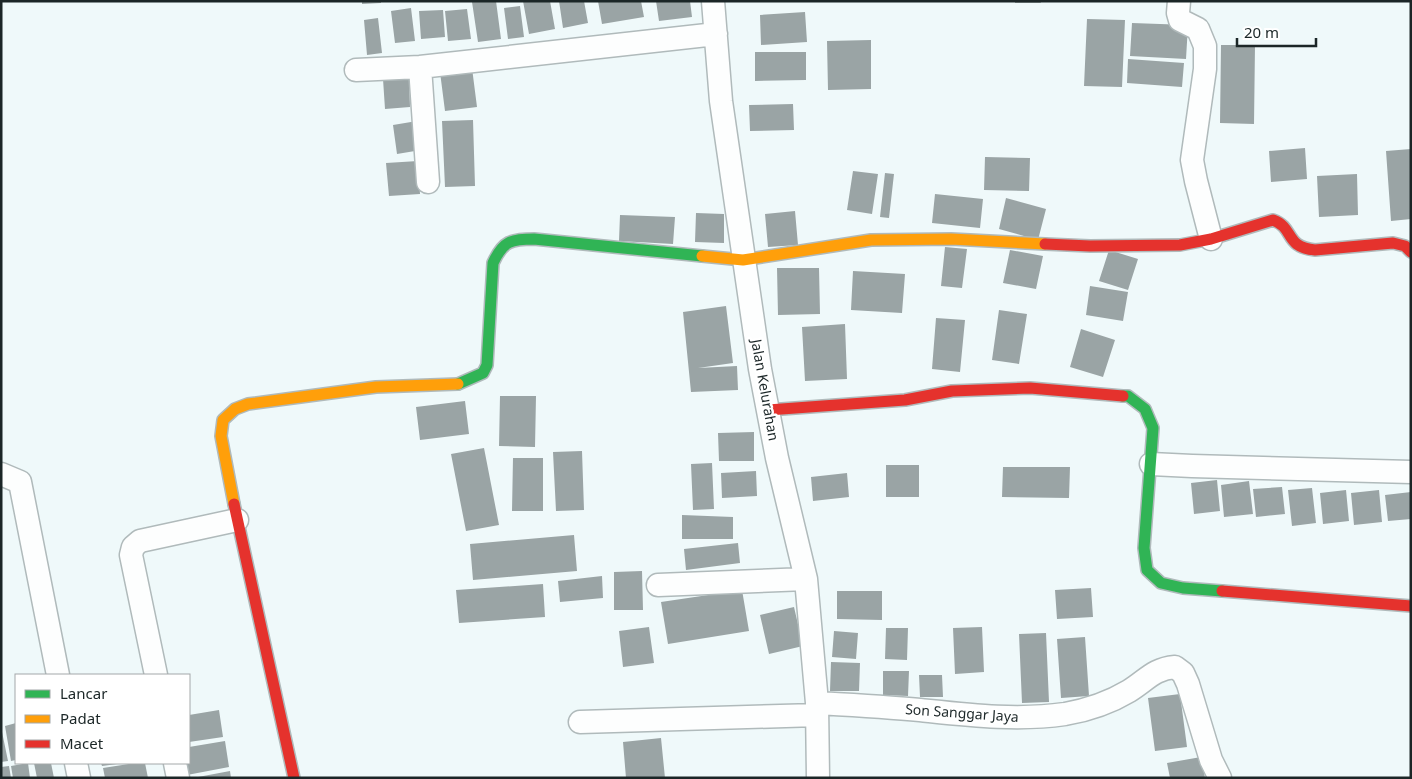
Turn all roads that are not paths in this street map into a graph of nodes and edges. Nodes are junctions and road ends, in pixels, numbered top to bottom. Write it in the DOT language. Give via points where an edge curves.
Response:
graph roads {
  1 [pos="713,1"];
  2 [pos="1179,1"];
  3 [pos="716,34"];
  4 [pos="420,67"];
  5 [pos="356,70"];
  6 [pos="428,182"];
  7 [pos="1211,239"];
  8 [pos="1411,252"];
  9 [pos="743,260"];
  10 [pos="768,410"];
  11 [pos="1151,464"];
  12 [pos="1411,472"];
  13 [pos="1,474"];
  14 [pos="237,520"];
  15 [pos="806,579"];
  16 [pos="658,585"];
  17 [pos="1411,606"];
  18 [pos="58,674"];
  19 [pos="156,674"];
  20 [pos="817,709"];
  21 [pos="580,722"];
  22 [pos="76,764"];
  23 [pos="174,764"];
  24 [pos="79,778"];
  25 [pos="178,778"];
  26 [pos="294,778"];
  27 [pos="818,778"];
  28 [pos="1220,778"];
  1 -- 3 [label="street, Jalan Kelurahan"];
  2 -- 7 [label="street" via="1180,20 1198,29 1205,46 1205,69 1192,160"];
  3 -- 4 [label="street"];
  3 -- 9 [label="street, Jalan Kelurahan" via="721,101"];
  4 -- 5 [label="street"];
  4 -- 6 [label="street"];
  7 -- 8 [label="street" via="1273,220 1281,222 1295,244 1304,249 1393,244 1405,246"];
  7 -- 9 [label="street" via="1180,245 1090,246 951,239 871,240"];
  9 -- 10 [label="street, Jalan Kelurahan"];
  9 -- 14 [label="street" via="515,239 499,248 493,263 487,365 478,376 458,384 376,387 248,404 235,409 223,420 221,436"];
  10 -- 11 [label="street" via="905,400 952,391 1030,388 1128,396 1145,409 1152,428"];
  10 -- 15 [label="street, Jalan Kelurahan"];
  11 -- 12 [label="street"];
  11 -- 17 [label="street" via="1144,548 1148,570 1161,583 1183,588"];
  13 -- 18 [label="street" via="20,482"];
  14 -- 19 [label="street" via="140,541 133,547 130,555"];
  14 -- 26 [label="street"];
  15 -- 16 [label="street"];
  15 -- 20 [label="street, Jalan Kelurahan"];
  20 -- 21 [label="street, Son Sanggar Jaya"];
  20 -- 27 [label="street, Jalan Kelurahan"];
  20 -- 28 [label="street, Son Sanggar Jaya" via="874,706 996,717 1064,714 1100,706 1162,668 1175,667 1183,673 1188,684 1211,760"];
  22 -- 24 [label="street"];
  23 -- 25 [label="street"];
}
